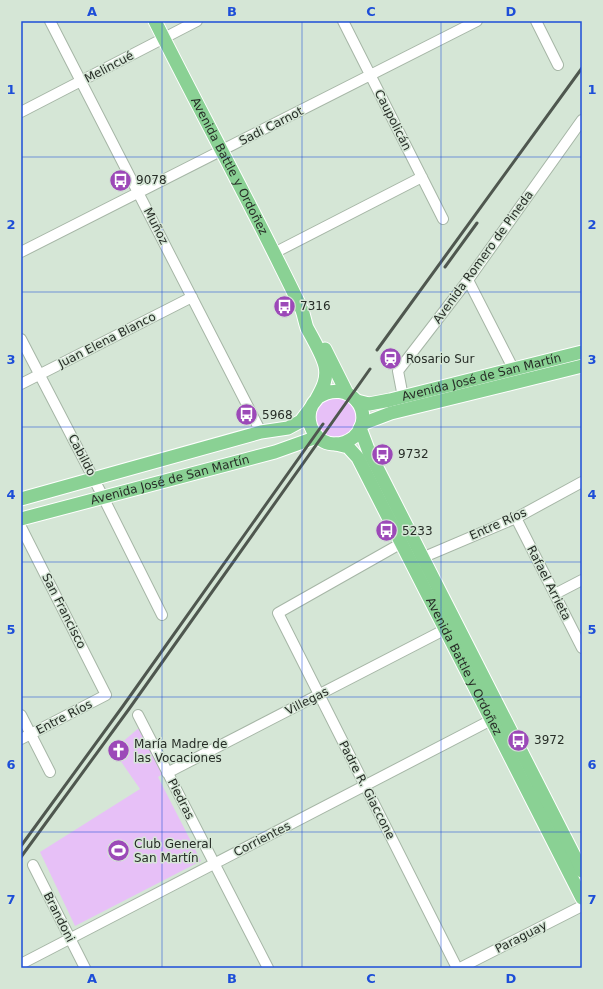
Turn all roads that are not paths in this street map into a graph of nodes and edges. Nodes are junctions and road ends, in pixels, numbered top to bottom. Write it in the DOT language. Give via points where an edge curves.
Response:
graph roads {
  1 [pos="50,21"];
  2 [pos="155,21"];
  3 [pos="197,21"];
  4 [pos="343,21"];
  5 [pos="477,21"];
  6 [pos="536,21"];
  7 [pos="164,38"];
  8 [pos="558,65"];
  9 [pos="370,76"];
  10 [pos="81,82"];
  11 [pos="21,112"];
  12 [pos="582,120"];
  13 [pos="222,150"];
  14 [pos="422,177"];
  15 [pos="138,192"];
  16 [pos="443,218"];
  17 [pos="21,252"];
  18 [pos="274,253"];
  19 [pos="468,280"];
  20 [pos="192,297"];
  21 [pos="303,312"];
  22 [pos="21,339"];
  23 [pos="582,352"];
  24 [pos="582,366"];
  25 [pos="513,369"];
  26 [pos="40,375"];
  27 [pos="519,382"];
  28 [pos="21,384"];
  29 [pos="352,397"];
  30 [pos="403,397"];
  31 [pos="313,403"];
  32 [pos="361,426"];
  33 [pos="261,432"];
  34 [pos="318,437"];
  35 [pos="336,444"];
  36 [pos="94,480"];
  37 [pos="582,482"];
  38 [pos="102,497"];
  39 [pos="21,499"];
  40 [pos="516,518"];
  41 [pos="21,519"];
  42 [pos="21,527"];
  43 [pos="407,540"];
  44 [pos="417,560"];
  45 [pos="582,580"];
  46 [pos="555,594"];
  47 [pos="162,615"];
  48 [pos="446,630"];
  49 [pos="582,648"];
  50 [pos="320,694"];
  51 [pos="106,695"];
  52 [pos="21,715"];
  53 [pos="138,715"];
  54 [pos="497,717"];
  55 [pos="30,734"];
  56 [pos="21,739"];
  57 [pos="50,772"];
  58 [pos="167,773"];
  59 [pos="365,786"];
  60 [pos="214,864"];
  61 [pos="32,865"];
  62 [pos="582,871"];
  63 [pos="582,898"];
  64 [pos="582,906"];
  65 [pos="70,938"];
  66 [pos="21,964"];
  67 [pos="85,968"];
  68 [pos="268,968"];
  69 [pos="457,968"];
  70 [pos="460,968"];
  1 -- 10 [label="street, Muñoz"];
  2 -- 7 [label="main road, Avenida Battle y Ordoñez"];
  3 -- 7 [label="street, Melincué"];
  4 -- 9 [label="street, Caupolicán"];
  5 -- 9 [label="street, Sadi Carnot"];
  6 -- 8 [label="street"];
  7 -- 10 [label="street, Melincué"];
  7 -- 13 [label="main road, Avenida Battle y Ordoñez"];
  9 -- 13 [label="street, Sadi Carnot"];
  9 -- 14 [label="street, Caupolicán"];
  10 -- 11 [label="street, Melincué"];
  10 -- 15 [label="street, Muñoz"];
  12 -- 19 [label="street, Avenida Romero de Pineda"];
  13 -- 15 [label="street, Sadi Carnot"];
  13 -- 18 [label="main road, Avenida Battle y Ordoñez"];
  14 -- 16 [label="street, Caupolicán"];
  14 -- 18 [label="street"];
  15 -- 17 [label="street, Sadi Carnot"];
  15 -- 20 [label="street, Muñoz"];
  18 -- 21 [label="main road, Avenida Battle y Ordoñez"];
  19 -- 25 [label="street"];
  19 -- 30 [label="street, Avenida Romero de Pineda" via="398,371"];
  20 -- 26 [label="street, Juan Elena Blanco"];
  20 -- 33 [label="street, Muñoz"];
  21 -- 29 [label="main road, Avenida Battle y Ordoñez"];
  21 -- 31 [label="main road, Avenida Battle y Ordoñez" via="306,325 325,366 325,382"];
  22 -- 26 [label="street, Cabildo"];
  23 -- 25 [label="main road, Avenida José de San Martín"];
  24 -- 27 [label="main road, Avenida José de San Martín"];
  25 -- 27 [label="street"];
  25 -- 30 [label="main road, Avenida José de San Martín"];
  26 -- 28 [label="street, Juan Elena Blanco"];
  26 -- 36 [label="street, Cabildo"];
  27 -- 32 [label="main road, Avenida José de San Martín" via="391,413"];
  29 -- 30 [label="main road, Avenida José de San Martín" via="369,404"];
  29 -- 31 [label="main road" via="332,390 324,393"];
  29 -- 32 [label="main road" via="362,412"];
  31 -- 33 [label="main road, Avenida José de San Martín" via="301,421 288,428"];
  31 -- 34 [label="main road" via="309,418 310,427"];
  32 -- 35 [label="main road" via="354,437"];
  32 -- 43 [label="main road, Avenida Battle y Ordoñez" via="364,442"];
  33 -- 36 [label="main road, Avenida José de San Martín"];
  34 -- 35 [label="main road" via="327,443"];
  34 -- 38 [label="main road, Avenida José de San Martín" via="281,450"];
  35 -- 43 [label="main road, Avenida Battle y Ordoñez" via="348,447 358,458"];
  36 -- 38 [label="street, Cabildo"];
  36 -- 39 [label="main road, Avenida José de San Martín"];
  37 -- 40 [label="street, Entre Ríos"];
  38 -- 41 [label="main road, Avenida José de San Martín"];
  38 -- 47 [label="street, Cabildo"];
  40 -- 44 [label="street, Entre Ríos"];
  40 -- 46 [label="street, Rafael Arrieta"];
  42 -- 51 [label="street, San Francisco"];
  43 -- 44 [label="main road, Avenida Battle y Ordoñez"];
  43 -- 50 [label="street, Padre R. Giaccone" via="278,613"];
  44 -- 48 [label="main road, Avenida Battle y Ordoñez"];
  44 -- 54 [label="main road, Avenida Battle y Ordoñez"];
  45 -- 46 [label="street"];
  46 -- 49 [label="street, Rafael Arrieta"];
  48 -- 50 [label="street, Villegas"];
  48 -- 54 [label="main road, Avenida Battle y Ordoñez"];
  50 -- 58 [label="street, Villegas"];
  50 -- 59 [label="street, Padre R. Giaccone"];
  51 -- 55 [label="street, Entre Ríos"];
  52 -- 55 [label="street"];
  53 -- 58 [label="street, Piedras"];
  54 -- 59 [label="street, Corrientes"];
  54 -- 62 [label="main road, Avenida Battle y Ordoñez"];
  54 -- 63 [label="main road, Avenida Battle y Ordoñez"];
  55 -- 56 [label="street, Entre Ríos"];
  55 -- 57 [label="street"];
  58 -- 60 [label="street, Piedras"];
  59 -- 60 [label="street, Corrientes"];
  59 -- 69 [label="street, Padre R. Giaccone"];
  60 -- 65 [label="street, Corrientes"];
  60 -- 68 [label="street, Piedras"];
  61 -- 65 [label="street, Brandoni"];
  64 -- 70 [label="street, Paraguay"];
  65 -- 66 [label="street, Corrientes"];
  65 -- 67 [label="street, Brandoni"];
}
